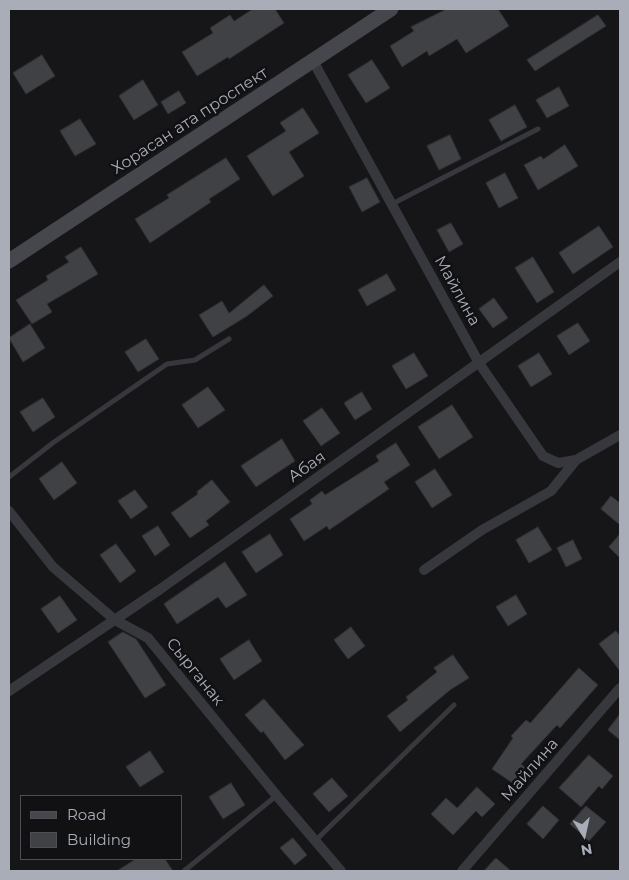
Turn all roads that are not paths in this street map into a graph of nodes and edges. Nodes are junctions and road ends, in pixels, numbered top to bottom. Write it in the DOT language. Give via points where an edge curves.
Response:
graph roads {
  1 [pos="391,9"];
  2 [pos="313,61"];
  3 [pos="538,129"];
  4 [pos="392,204"];
  5 [pos="9,262"];
  6 [pos="620,262"];
  7 [pos="229,339"];
  8 [pos="479,363"];
  9 [pos="620,435"];
  10 [pos="576,460"];
  11 [pos="9,477"];
  12 [pos="10,515"];
  13 [pos="424,570"];
  14 [pos="115,620"];
  15 [pos="620,688"];
  16 [pos="9,691"];
  17 [pos="454,705"];
  18 [pos="277,796"];
  19 [pos="315,840"];
  20 [pos="184,871"];
  21 [pos="342,871"];
  22 [pos="462,871"];
  1 -- 2 [label="main road, Хорасан ата проспект"];
  2 -- 4 [label="street, Майлина"];
  2 -- 5 [label="main road, Хорасан ата проспект"];
  3 -- 4 [label="lane"];
  4 -- 8 [label="street, Майлина"];
  6 -- 8 [label="street, Абая"];
  7 -- 11 [label="lane" via="195,360 167,364"];
  8 -- 10 [label="street, Майлина" via="543,456 558,463"];
  8 -- 14 [label="street, Абая"];
  9 -- 10 [label="street, Майлина"];
  10 -- 13 [label="street" via="550,491 482,530"];
  12 -- 14 [label="street, Сырганак" via="53,567"];
  14 -- 16 [label="street, Абая"];
  14 -- 18 [label="street, Сырганак" via="148,638"];
  15 -- 22 [label="street, Майлина"];
  17 -- 19 [label="lane"];
  18 -- 19 [label="street, Сырганак"];
  18 -- 20 [label="lane"];
  19 -- 21 [label="street, Сырганак"];
}
